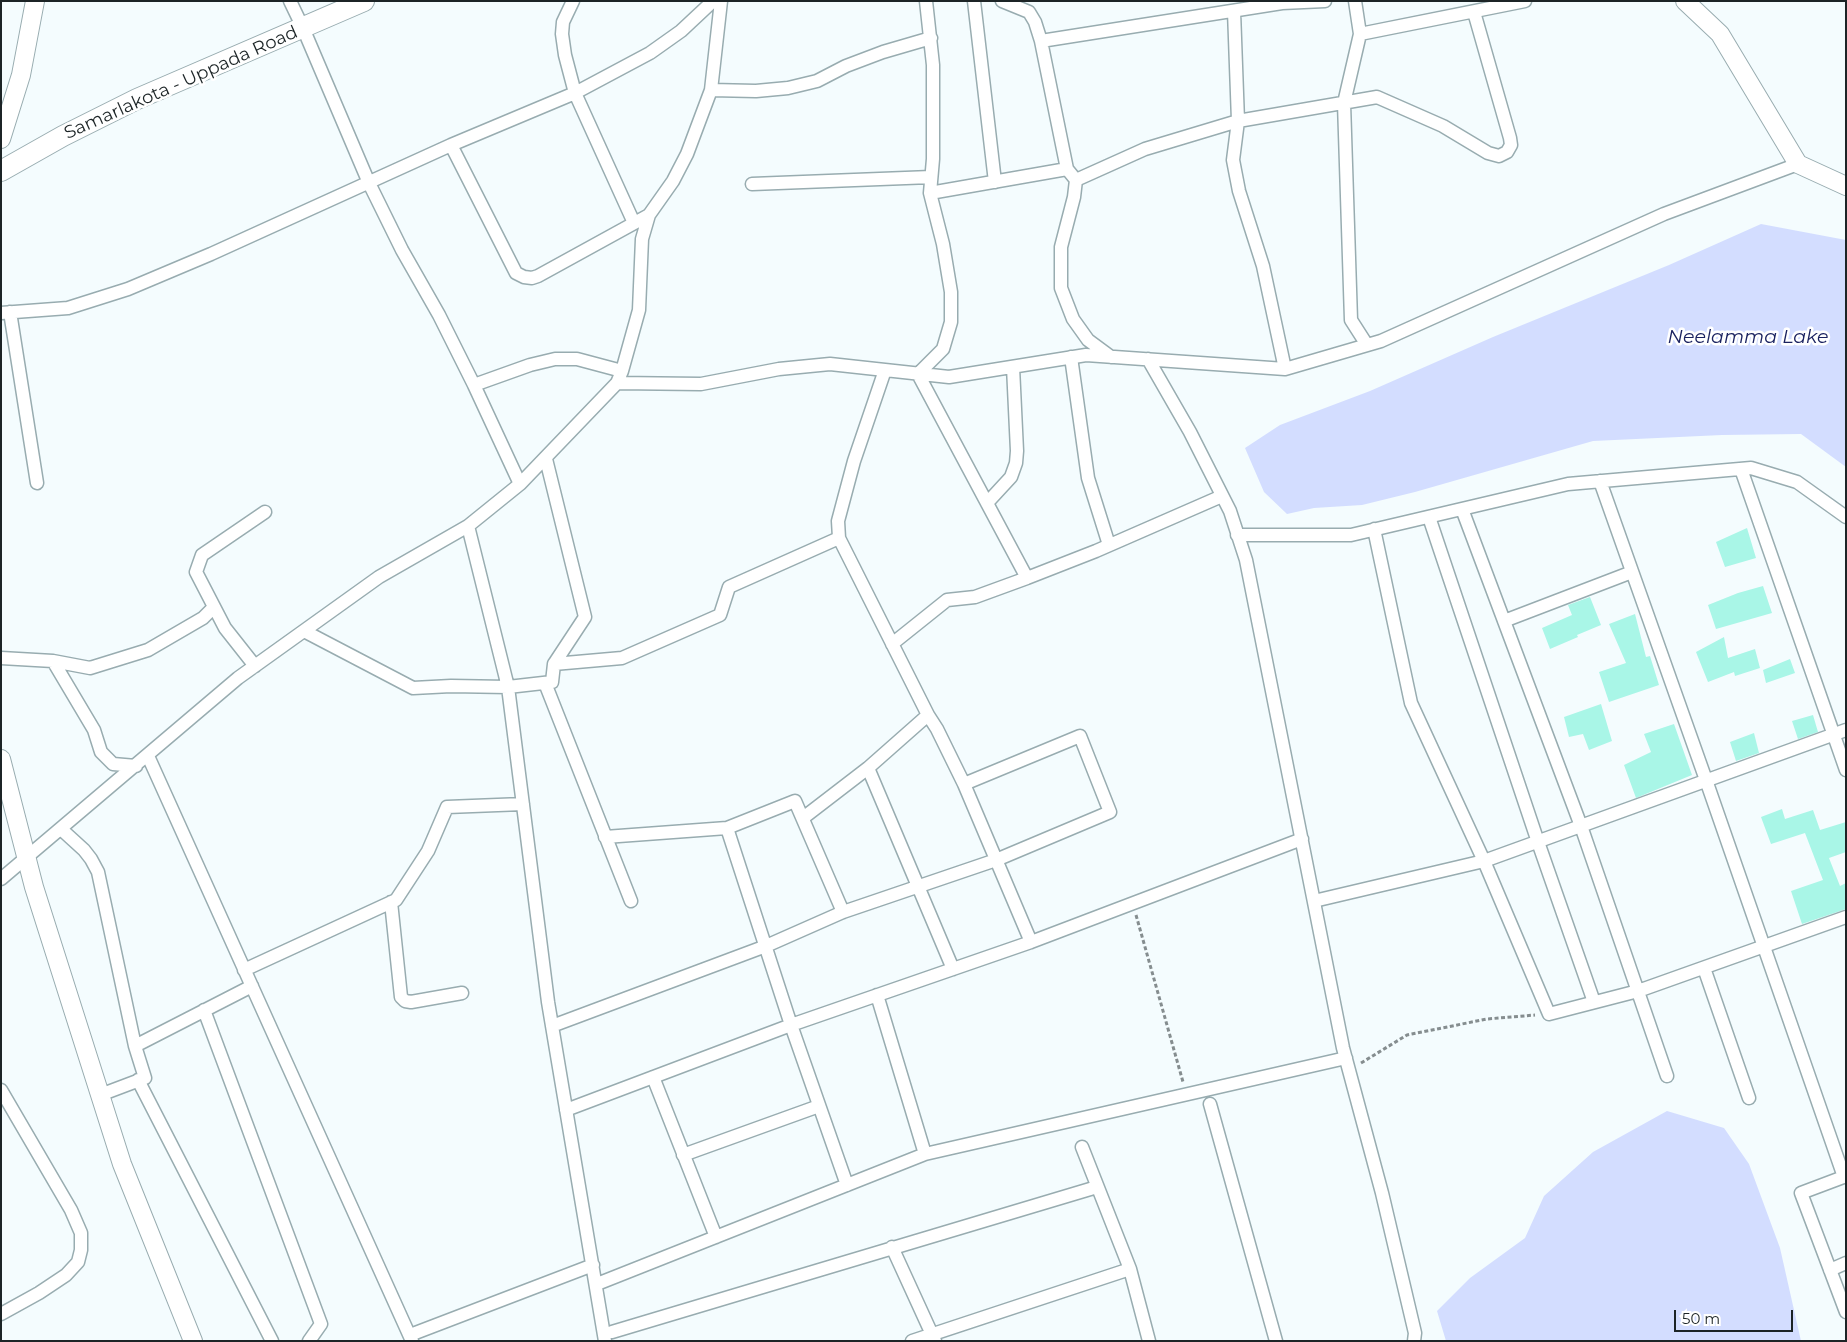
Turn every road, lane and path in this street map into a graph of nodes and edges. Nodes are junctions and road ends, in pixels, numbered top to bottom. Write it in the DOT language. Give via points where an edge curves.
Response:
graph roads {
  1 [pos="290,1"];
  2 [pos="364,1"];
  3 [pos="573,1"];
  4 [pos="714,1"];
  5 [pos="721,1"];
  6 [pos="926,1"];
  7 [pos="974,1"];
  8 [pos="1002,1"];
  9 [pos="1325,1"];
  10 [pos="1355,1"];
  11 [pos="1525,1"];
  12 [pos="1684,1"];
  13 [pos="38,2"];
  14 [pos="1234,11"];
  15 [pos="1474,12"];
  16 [pos="304,28"];
  17 [pos="1360,34"];
  18 [pos="931,38"];
  19 [pos="1041,41"];
  20 [pos="711,90"];
  21 [pos="575,93"];
  22 [pos="1344,104"];
  23 [pos="1238,121"];
  24 [pos="1,140"];
  25 [pos="451,145"];
  26 [pos="1798,164"];
  27 [pos="1067,169"];
  28 [pos="1,171"];
  29 [pos="931,177"];
  30 [pos="1076,180"];
  31 [pos="996,182"];
  32 [pos="369,183"];
  33 [pos="752,184"];
  34 [pos="1846,186"];
  35 [pos="930,193"];
  36 [pos="649,215"];
  37 [pos="634,223"];
  38 [pos="6,313"];
  39 [pos="1367,345"];
  40 [pos="1111,357"];
  41 [pos="1071,358"];
  42 [pos="1148,359"];
  43 [pos="1013,367"];
  44 [pos="1285,369"];
  45 [pos="885,370"];
  46 [pos="918,374"];
  47 [pos="620,377"];
  48 [pos="474,385"];
  49 [pos="546,459"];
  50 [pos="1741,469"];
  51 [pos="1600,481"];
  52 [pos="37,483"];
  53 [pos="520,484"];
  54 [pos="1222,496"];
  55 [pos="987,503"];
  56 [pos="1462,509"];
  57 [pos="265,512"];
  58 [pos="1429,517"];
  59 [pos="1846,517"];
  60 [pos="468,526"];
  61 [pos="1374,529"];
  62 [pos="1237,535"];
  63 [pos="839,538"];
  64 [pos="1109,545"];
  65 [pos="1632,572"];
  66 [pos="1027,578"];
  67 [pos="214,607"];
  68 [pos="1504,621"];
  69 [pos="304,631"];
  70 [pos="892,644"];
  71 [pos="1,658"];
  72 [pos="53,661"];
  73 [pos="554,664"];
  74 [pos="255,666"];
  75 [pos="545,683"];
  76 [pos="508,687"];
  77 [pos="928,715"];
  78 [pos="1840,733"];
  79 [pos="148,756"];
  80 [pos="1,758"];
  81 [pos="136,766"];
  82 [pos="868,768"];
  83 [pos="1846,770"];
  84 [pos="1706,780"];
  85 [pos="964,784"];
  86 [pos="522,804"];
  87 [pos="803,818"];
  88 [pos="1581,826"];
  89 [pos="727,828"];
  90 [pos="61,829"];
  91 [pos="606,836"];
  92 [pos="1302,839"];
  93 [pos="1538,842"];
  94 [pos="27,858"];
  95 [pos="996,860"];
  96 [pos="1484,861"];
  97 [pos="1,879"];
  98 [pos="919,887"];
  99 [pos="631,901"];
  100 [pos="1314,901"];
  101 [pos="391,902"];
  102 [pos="1133,903"];
  103 [pos="843,912"];
  104 [pos="1846,917"];
  105 [pos="1031,942"];
  106 [pos="766,946"];
  107 [pos="1764,947"];
  108 [pos="1704,968"];
  109 [pos="953,969"];
  110 [pos="244,970"];
  111 [pos="252,986"];
  112 [pos="1638,991"];
  113 [pos="462,993"];
  114 [pos="877,995"];
  115 [pos="1594,1002"];
  116 [pos="204,1010"];
  117 [pos="1548,1014"];
  118 [pos="791,1025"];
  119 [pos="552,1026"];
  120 [pos="135,1046"];
  121 [pos="1348,1064"];
  122 [pos="1667,1076"];
  123 [pos="653,1078"];
  124 [pos="138,1080"];
  125 [pos="1,1090"];
  126 [pos="100,1095"];
  127 [pos="1186,1095"];
  128 [pos="1749,1098"];
  129 [pos="1210,1104"];
  130 [pos="819,1106"];
  131 [pos="566,1110"];
  132 [pos="1082,1148"];
  133 [pos="925,1154"];
  134 [pos="683,1155"];
  135 [pos="1845,1177"];
  136 [pos="847,1185"];
  137 [pos="1097,1187"];
  138 [pos="716,1237"];
  139 [pos="892,1247"];
  140 [pos="1846,1263"];
  141 [pos="593,1265"];
  142 [pos="1130,1269"];
  143 [pos="1830,1270"];
  144 [pos="597,1284"];
  145 [pos="1846,1312"];
  146 [pos="1,1314"];
  147 [pos="608,1336"];
  148 [pos="411,1338"];
  149 [pos="934,1338"];
  150 [pos="193,1341"];
  151 [pos="272,1341"];
  152 [pos="309,1341"];
  153 [pos="912,1341"];
  154 [pos="1149,1341"];
  155 [pos="1276,1341"];
  156 [pos="1414,1341"];
  1 -- 16 [label="street"];
  2 -- 16 [label="main road, Samarlakota - Uppada Road"];
  3 -- 21 [label="street" via="563,22 562,34"];
  4 -- 21 [label="street" via="650,53"];
  5 -- 20 [label="street"];
  6 -- 18 [label="street"];
  7 -- 31 [label="street"];
  8 -- 19 [label="street" via="1029,12"];
  9 -- 14 [label="street" via="1282,3"];
  10 -- 17 [label="street"];
  11 -- 15 [label="street"];
  12 -- 26 [label="street" via="1720,34"];
  13 -- 24 [label="street"];
  14 -- 19 [label="street"];
  14 -- 23 [label="street"];
  15 -- 17 [label="street"];
  15 -- 22 [label="street" via="1510,138 1507,152 1499,156 1488,153 1443,126 1377,97"];
  16 -- 28 [label="main road, Samarlakota - Uppada Road" via="137,99"];
  16 -- 32 [label="street"];
  17 -- 22 [label="street"];
  18 -- 20 [label="street" via="883,52 817,81 788,88"];
  18 -- 29 [label="street"];
  19 -- 27 [label="street"];
  20 -- 36 [label="street" via="687,154 673,182"];
  21 -- 25 [label="street"];
  21 -- 37 [label="street"];
  22 -- 23 [label="street"];
  22 -- 39 [label="street" via="1351,320"];
  23 -- 30 [label="street" via="1145,149"];
  23 -- 44 [label="street" via="1234,160 1239,191 1263,266"];
  25 -- 32 [label="street"];
  25 -- 37 [label="street" via="516,273 524,277 538,276"];
  26 -- 34 [label="street"];
  26 -- 39 [label="street" via="1664,214"];
  27 -- 30 [label="street"];
  27 -- 31 [label="street"];
  29 -- 33 [label="street"];
  29 -- 35 [label="street"];
  30 -- 40 [label="street" via="1061,247 1061,288 1073,318 1088,340"];
  31 -- 35 [label="street"];
  32 -- 38 [label="street" via="128,289 68,308"];
  32 -- 48 [label="street"];
  35 -- 46 [label="street" via="952,292 951,322 943,349"];
  36 -- 37 [label="street"];
  36 -- 47 [label="street" via="642,239 639,310"];
  38 -- 52 [label="street"];
  39 -- 44 [label="street"];
  40 -- 41 [label="street" via="1086,355"];
  40 -- 42 [label="street"];
  41 -- 43 [label="street"];
  41 -- 64 [label="street" via="1088,478"];
  42 -- 44 [label="street"];
  42 -- 54 [label="street"];
  43 -- 46 [label="street" via="949,377"];
  43 -- 55 [label="street" via="1016,463 1010,477"];
  45 -- 46 [label="street"];
  45 -- 47 [label="street" via="830,364 779,369 701,384"];
  45 -- 63 [label="street" via="854,461 838,522"];
  46 -- 55 [label="street"];
  47 -- 48 [label="street" via="577,359 555,359"];
  47 -- 49 [label="street"];
  48 -- 53 [label="street"];
  49 -- 53 [label="street"];
  49 -- 73 [label="street" via="585,617"];
  50 -- 51 [label="street"];
  50 -- 59 [label="street" via="1751,468 1797,482"];
  50 -- 78 [label="street"];
  51 -- 56 [label="street" via="1568,484"];
  51 -- 65 [label="street"];
  53 -- 60 [label="street"];
  54 -- 62 [label="street"];
  54 -- 64 [label="street"];
  55 -- 66 [label="street"];
  56 -- 58 [label="street"];
  56 -- 68 [label="street"];
  57 -- 67 [label="street" via="202,555 196,572"];
  58 -- 61 [label="street"];
  58 -- 93 [label="street"];
  60 -- 69 [label="street" via="378,577"];
  60 -- 76 [label="street"];
  61 -- 62 [label="street" via="1351,535"];
  61 -- 96 [label="street" via="1411,703"];
  62 -- 92 [label="street" via="1246,560"];
  63 -- 70 [label="street"];
  63 -- 73 [label="street" via="729,586 720,615 622,658"];
  64 -- 66 [label="street"];
  65 -- 68 [label="street"];
  65 -- 84 [label="street"];
  66 -- 70 [label="street" via="975,596 947,600"];
  67 -- 72 [label="street" via="202,618 148,650 90,668"];
  67 -- 74 [label="street" via="225,628"];
  68 -- 88 [label="street"];
  69 -- 74 [label="street"];
  69 -- 76 [label="street" via="413,688"];
  70 -- 77 [label="street"];
  71 -- 72 [label="street"];
  72 -- 81 [label="street" via="94,730 101,752 113,764"];
  73 -- 75 [label="street" via="552,682"];
  74 -- 79 [label="street"];
  75 -- 76 [label="street"];
  75 -- 91 [label="street"];
  76 -- 86 [label="street"];
  77 -- 82 [label="street"];
  77 -- 85 [label="street"];
  78 -- 83 [label="street"];
  78 -- 84 [label="street"];
  79 -- 81 [label="street"];
  79 -- 110 [label="street"];
  80 -- 94 [label="street"];
  81 -- 90 [label="street"];
  82 -- 87 [label="street"];
  82 -- 98 [label="street"];
  84 -- 88 [label="street"];
  84 -- 107 [label="street"];
  85 -- 95 [label="street"];
  85 -- 95 [label="street" via="1080,736 1110,812"];
  86 -- 101 [label="street" via="447,807 428,851 396,900"];
  86 -- 119 [label="street"];
  87 -- 89 [label="street" via="795,801"];
  87 -- 103 [label="street"];
  88 -- 93 [label="street"];
  88 -- 112 [label="street"];
  89 -- 91 [label="street"];
  89 -- 106 [label="street"];
  90 -- 94 [label="street"];
  90 -- 120 [label="street" via="84,850 98,872"];
  91 -- 99 [label="street"];
  92 -- 100 [label="street"];
  92 -- 102 [label="street"];
  93 -- 96 [label="street"];
  93 -- 115 [label="street"];
  94 -- 97 [label="street"];
  94 -- 126 [label="street"];
  95 -- 98 [label="street"];
  95 -- 105 [label="street"];
  96 -- 100 [label="street"];
  96 -- 117 [label="street"];
  98 -- 103 [label="street"];
  98 -- 109 [label="street"];
  100 -- 121 [label="street"];
  101 -- 110 [label="street"];
  101 -- 113 [label="street" via="400,997 411,1002"];
  102 -- 105 [label="street"];
  102 -- 127 [label="path"];
  103 -- 106 [label="street"];
  104 -- 107 [label="street"];
  105 -- 109 [label="street"];
  106 -- 118 [label="street"];
  106 -- 119 [label="street"];
  107 -- 108 [label="street"];
  107 -- 135 [label="street"];
  108 -- 112 [label="street"];
  108 -- 128 [label="street"];
  109 -- 114 [label="street"];
  110 -- 111 [label="street"];
  111 -- 116 [label="street"];
  111 -- 148 [label="street"];
  112 -- 115 [label="street"];
  112 -- 122 [label="street"];
  114 -- 118 [label="street"];
  114 -- 133 [label="street"];
  115 -- 117 [label="street"];
  116 -- 120 [label="street"];
  116 -- 152 [label="street" via="321,1324"];
  117 -- 121 [label="path" via="1487,1019 1407,1035"];
  118 -- 123 [label="street"];
  118 -- 130 [label="street"];
  119 -- 131 [label="street"];
  120 -- 124 [label="street" via="145,1078"];
  121 -- 127 [label="street"];
  121 -- 156 [label="street" via="1385,1202 1415,1333"];
  123 -- 131 [label="street"];
  123 -- 134 [label="street"];
  124 -- 126 [label="street"];
  124 -- 151 [label="street"];
  125 -- 146 [label="street" via="71,1210 80,1232 81,1250 78,1262 66,1275"];
  126 -- 150 [label="street" via="122,1164"];
  127 -- 133 [label="street"];
  129 -- 155 [label="street"];
  130 -- 134 [label="street"];
  130 -- 136 [label="street"];
  131 -- 141 [label="street"];
  132 -- 137 [label="street"];
  133 -- 136 [label="street"];
  134 -- 138 [label="street"];
  135 -- 143 [label="street" via="1801,1193"];
  136 -- 138 [label="street"];
  137 -- 139 [label="street"];
  137 -- 142 [label="street"];
  138 -- 144 [label="street"];
  139 -- 147 [label="street"];
  139 -- 149 [label="street"];
  140 -- 143 [label="street"];
  141 -- 144 [label="street"];
  141 -- 148 [label="street"];
  142 -- 149 [label="street"];
  142 -- 154 [label="street"];
  143 -- 145 [label="street"];
  144 -- 147 [label="street"];
  149 -- 153 [label="street"];
}
